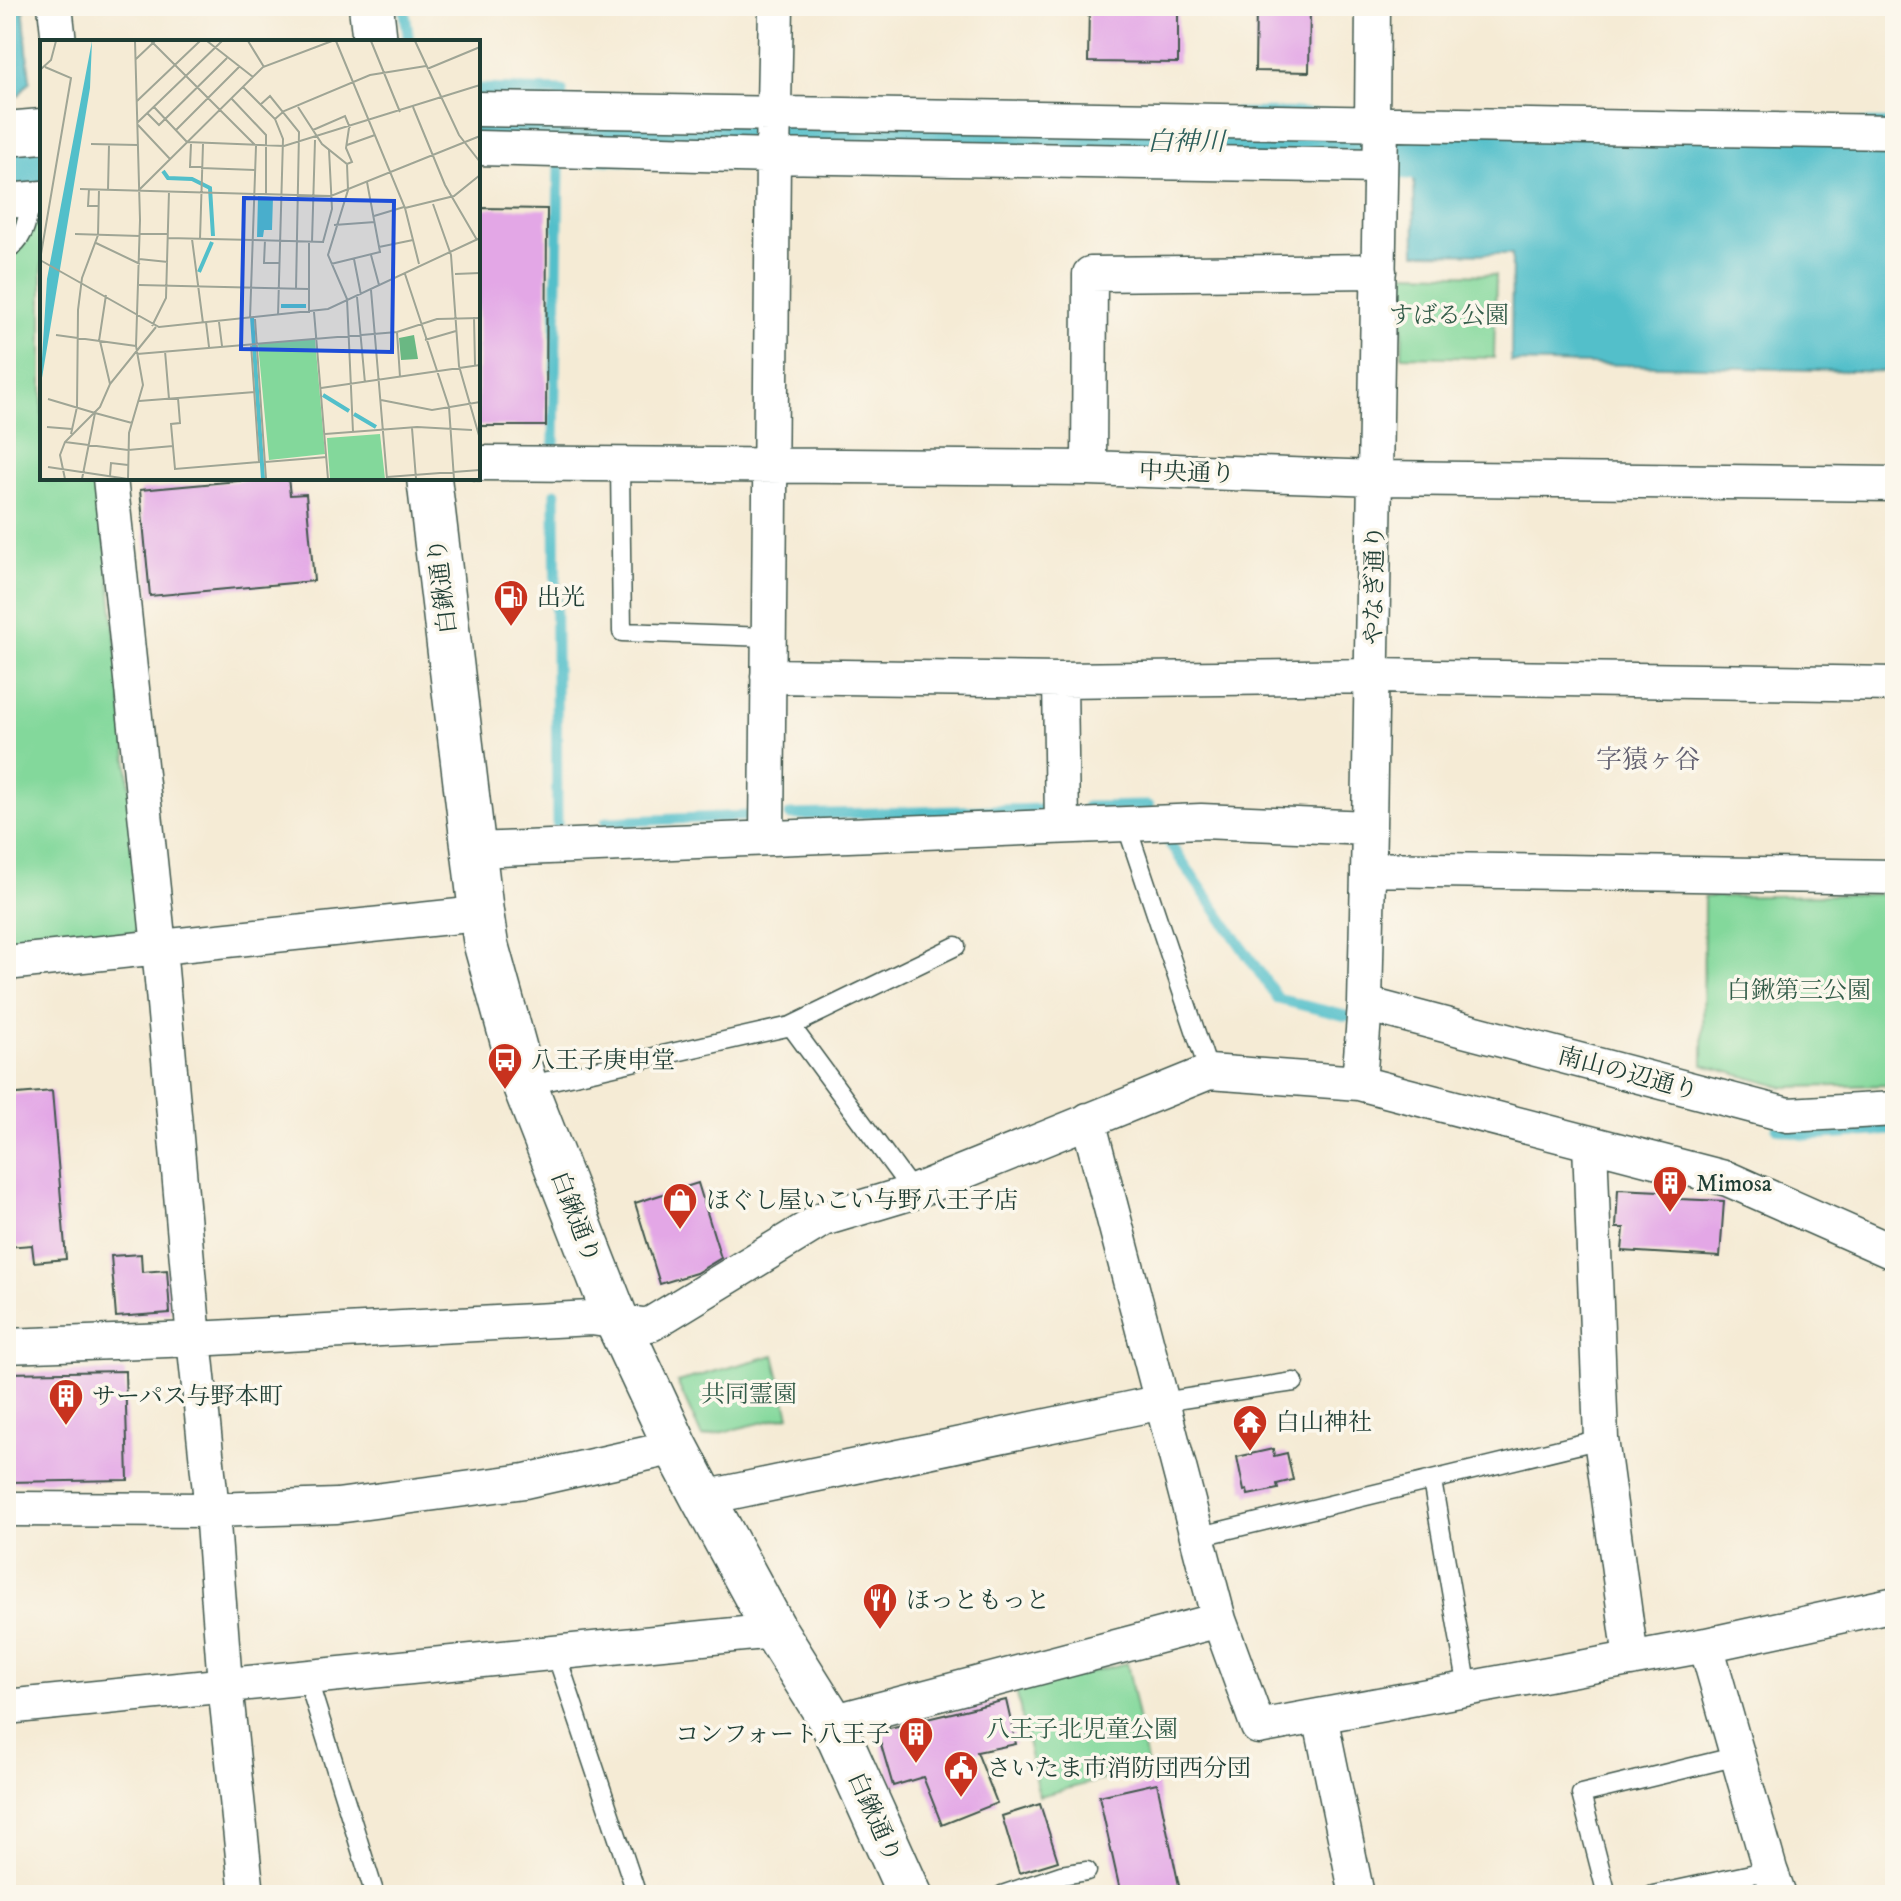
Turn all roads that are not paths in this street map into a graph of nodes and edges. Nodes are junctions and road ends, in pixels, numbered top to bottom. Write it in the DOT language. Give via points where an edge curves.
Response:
graph roads {
  1 [pos="55,6"];
  2 [pos="371,6"];
  3 [pos="776,6"];
  4 [pos="1373,6"];
  5 [pos="59,40"];
  6 [pos="375,40"];
  7 [pos="480,109"];
  8 [pos="775,115"];
  9 [pos="1378,125"];
  10 [pos="40,131"];
  11 [pos="1895,132"];
  12 [pos="6,134"];
  13 [pos="480,148"];
  14 [pos="773,154"];
  15 [pos="1380,164"];
  16 [pos="26,199"];
  17 [pos="6,250"];
  18 [pos="1379,271"];
  19 [pos="480,463"];
  20 [pos="620,465"];
  21 [pos="771,465"];
  22 [pos="1089,468"];
  23 [pos="1377,478"];
  24 [pos="110,480"];
  25 [pos="429,480"];
  26 [pos="1895,484"];
  27 [pos="768,637"];
  28 [pos="768,676"];
  29 [pos="1373,676"];
  30 [pos="1060,680"];
  31 [pos="1895,684"];
  32 [pos="1126,824"];
  33 [pos="1062,826"];
  34 [pos="1369,828"];
  35 [pos="767,838"];
  36 [pos="473,850"];
  37 [pos="1368,869"];
  38 [pos="1895,877"];
  39 [pos="481,912"];
  40 [pos="956,946"];
  41 [pos="159,947"];
  42 [pos="6,963"];
  43 [pos="1365,1004"];
  44 [pos="791,1026"];
  45 [pos="1209,1072"];
  46 [pos="1359,1083"];
  47 [pos="525,1086"];
  48 [pos="1895,1109"];
  49 [pos="1088,1120"];
  50 [pos="1590,1143"];
  51 [pos="913,1192"];
  52 [pos="1895,1253"];
  53 [pos="617,1321"];
  54 [pos="194,1339"];
  55 [pos="6,1346"];
  56 [pos="1294,1382"];
  57 [pos="1162,1402"];
  58 [pos="1601,1439"];
  59 [pos="676,1447"];
  60 [pos="1432,1481"];
  61 [pos="703,1498"];
  62 [pos="6,1509"];
  63 [pos="212,1510"];
  64 [pos="1197,1537"];
  65 [pos="1895,1604"];
  66 [pos="1219,1620"];
  67 [pos="775,1631"];
  68 [pos="1706,1645"];
  69 [pos="556,1654"];
  70 [pos="1631,1659"];
  71 [pos="307,1677"];
  72 [pos="225,1684"];
  73 [pos="1468,1689"];
  74 [pos="6,1707"];
  75 [pos="1320,1716"];
  76 [pos="832,1722"];
  77 [pos="1738,1756"];
  78 [pos="1087,1871"];
  79 [pos="1775,1883"];
  80 [pos="247,1895"];
  81 [pos="375,1895"];
  82 [pos="637,1895"];
  83 [pos="910,1895"];
  84 [pos="1002,1895"];
  85 [pos="1357,1895"];
  86 [pos="1607,1895"];
  87 [pos="1653,1895"];
  1 -- 5 [label="street"];
  2 -- 6 [label="street"];
  3 -- 8 [label="street"];
  4 -- 9 [label="street, やなぎ通り"];
  7 -- 8 [label="street"];
  8 -- 9 [label="street"];
  8 -- 14 [label="street"];
  9 -- 11 [label="street"];
  9 -- 15 [label="street, やなぎ通り"];
  10 -- 12 [label="street"];
  13 -- 14 [label="street"];
  14 -- 15 [label="street"];
  14 -- 21 [label="street"];
  15 -- 18 [label="street, やなぎ通り"];
  16 -- 17 [label="lane" via="26,228"];
  18 -- 22 [label="street" via="1090,274"];
  18 -- 23 [label="street, やなぎ通り"];
  19 -- 20 [label="street, 中央通り"];
  20 -- 21 [label="street, 中央通り"];
  20 -- 27 [label="lane" via="622,632"];
  21 -- 22 [label="street, 中央通り"];
  21 -- 27 [label="street"];
  22 -- 23 [label="street, 中央通り"];
  23 -- 26 [label="street, 中央通り"];
  23 -- 29 [label="street, やなぎ通り"];
  24 -- 41 [label="street"];
  25 -- 36 [label="street, 白鍬通り"];
  27 -- 28 [label="street"];
  28 -- 30 [label="street"];
  28 -- 35 [label="street"];
  29 -- 30 [label="street"];
  29 -- 31 [label="street"];
  29 -- 34 [label="street, やなぎ通り"];
  30 -- 33 [label="street"];
  32 -- 33 [label="street"];
  32 -- 34 [label="street" via="1201,821"];
  32 -- 45 [label="lane"];
  33 -- 35 [label="street"];
  34 -- 37 [label="street, やなぎ通り"];
  35 -- 36 [label="street"];
  36 -- 39 [label="street, 白鍬通り"];
  37 -- 38 [label="street"];
  37 -- 43 [label="street, やなぎ通り"];
  39 -- 41 [label="street"];
  39 -- 47 [label="street, 白鍬通り"];
  40 -- 44 [label="lane"];
  41 -- 42 [label="street"];
  41 -- 54 [label="street"];
  43 -- 46 [label="street, やなぎ通り"];
  43 -- 48 [label="street, 南山の辺通り" via="1788,1115"];
  44 -- 47 [label="lane"];
  44 -- 51 [label="lane"];
  45 -- 46 [label="street"];
  45 -- 49 [label="street"];
  46 -- 50 [label="street"];
  47 -- 53 [label="street, 白鍬通り"];
  49 -- 51 [label="street"];
  49 -- 57 [label="street"];
  50 -- 52 [label="street" via="1728,1179"];
  50 -- 58 [label="street"];
  51 -- 53 [label="street" via="823,1219 651,1324"];
  53 -- 54 [label="street" via="591,1318"];
  53 -- 59 [label="street, 白鍬通り"];
  54 -- 55 [label="street"];
  54 -- 63 [label="street"];
  56 -- 57 [label="lane"];
  57 -- 61 [label="street"];
  57 -- 64 [label="street"];
  58 -- 60 [label="lane"];
  58 -- 70 [label="street"];
  59 -- 61 [label="street, 白鍬通り"];
  59 -- 63 [label="street" via="525,1481 337,1506"];
  60 -- 64 [label="lane"];
  60 -- 73 [label="lane"];
  61 -- 67 [label="street, 白鍬通り"];
  62 -- 63 [label="street"];
  63 -- 72 [label="street"];
  64 -- 66 [label="street"];
  65 -- 68 [label="street"];
  66 -- 75 [label="street" via="1258,1727"];
  66 -- 76 [label="street"];
  67 -- 69 [label="street"];
  67 -- 76 [label="street, 白鍬通り"];
  68 -- 70 [label="street"];
  68 -- 77 [label="street"];
  69 -- 71 [label="street"];
  69 -- 82 [label="lane"];
  70 -- 73 [label="street"];
  71 -- 72 [label="street"];
  71 -- 81 [label="lane"];
  72 -- 74 [label="street"];
  72 -- 80 [label="street"];
  73 -- 75 [label="street"];
  75 -- 85 [label="street"];
  76 -- 83 [label="street, 白鍬通り"];
  77 -- 79 [label="street"];
  77 -- 86 [label="lane" via="1581,1794"];
  78 -- 84 [label="lane"];
  79 -- 87 [label="lane"];
}
